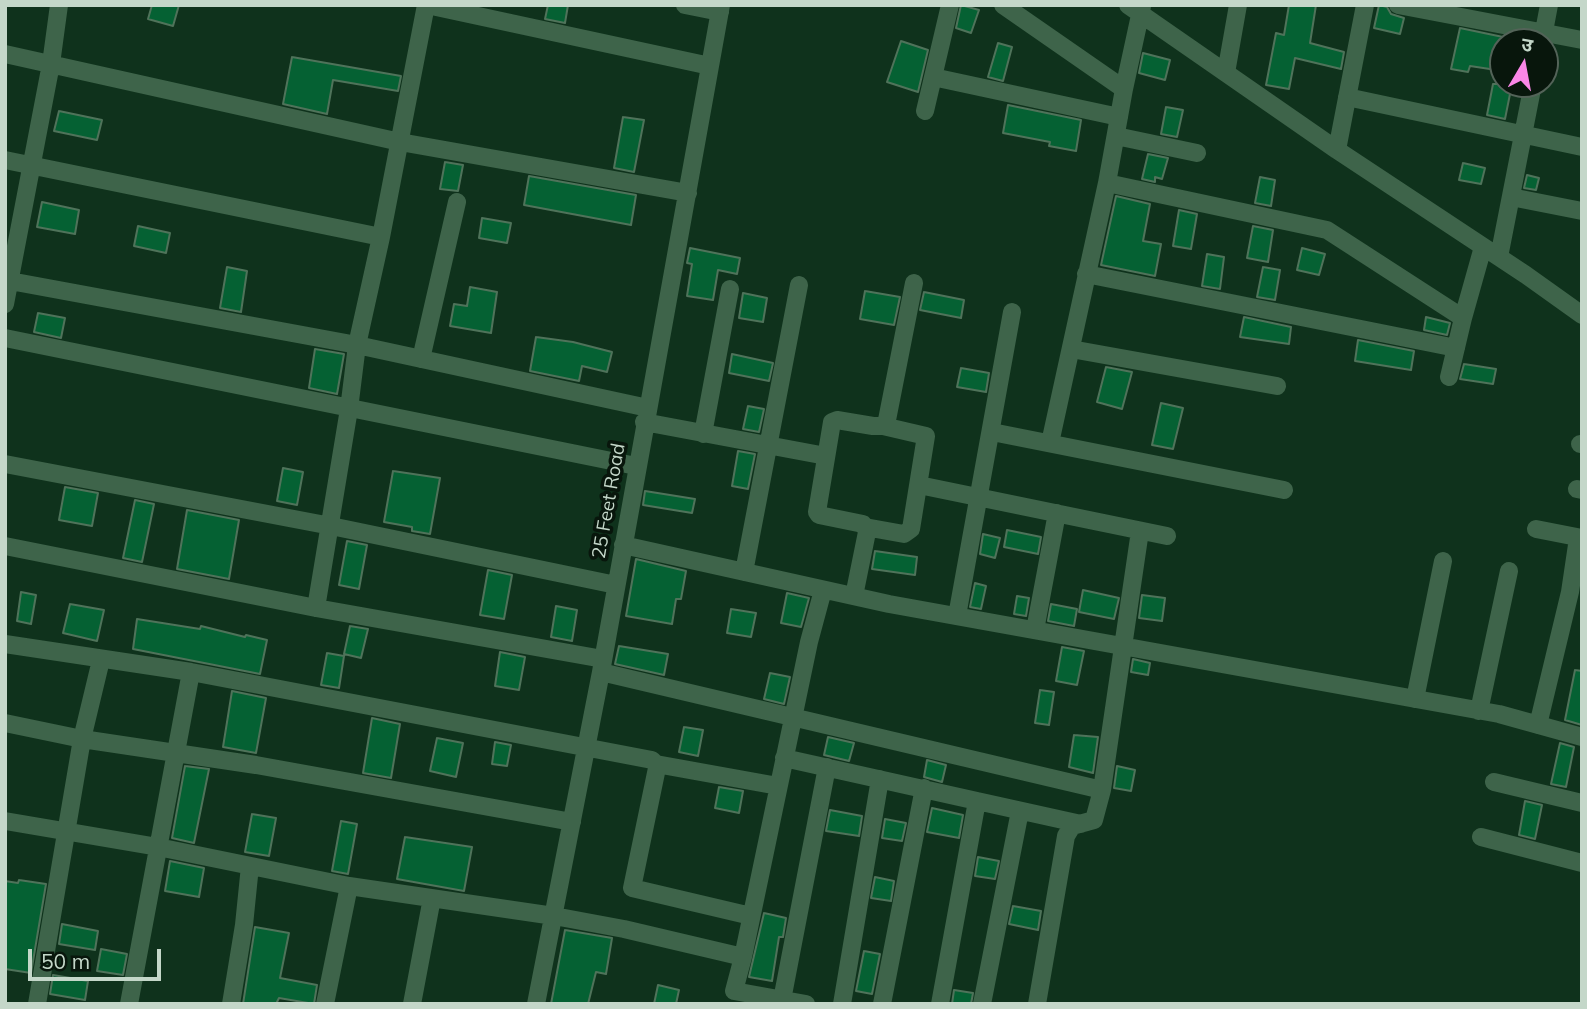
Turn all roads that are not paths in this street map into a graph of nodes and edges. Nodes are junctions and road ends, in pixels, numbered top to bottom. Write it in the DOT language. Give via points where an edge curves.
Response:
graph roads {
  1 [pos="59,5"];
  2 [pos="427,5"];
  3 [pos="685,5"];
  4 [pos="950,5"];
  5 [pos="1003,5"];
  6 [pos="1238,5"];
  7 [pos="1365,5"];
  8 [pos="1398,5"];
  9 [pos="1549,5"];
  10 [pos="1137,8"];
  11 [pos="721,9"];
  12 [pos="1502,28"];
  13 [pos="1545,28"];
  14 [pos="1559,38"];
  15 [pos="1582,40"];
  16 [pos="5,54"];
  17 [pos="51,64"];
  18 [pos="710,66"];
  19 [pos="1226,73"];
  20 [pos="933,77"];
  21 [pos="1124,89"];
  22 [pos="1348,97"];
  23 [pos="1530,98"];
  24 [pos="925,111"];
  25 [pos="1119,117"];
  26 [pos="1115,135"];
  27 [pos="1523,135"];
  28 [pos="400,142"];
  29 [pos="1582,147"];
  30 [pos="1337,150"];
  31 [pos="1197,152"];
  32 [pos="5,160"];
  33 [pos="32,165"];
  34 [pos="1107,183"];
  35 [pos="688,193"];
  36 [pos="1511,197"];
  37 [pos="457,202"];
  38 [pos="1582,211"];
  39 [pos="381,237"];
  40 [pos="11,242"];
  41 [pos="1483,247"];
  42 [pos="1499,257"];
  43 [pos="1086,274"];
  44 [pos="10,281"];
  45 [pos="914,283"];
  46 [pos="799,285"];
  47 [pos="730,289"];
  48 [pos="5,304"];
  49 [pos="1012,312"];
  50 [pos="1582,315"];
  51 [pos="1463,318"];
  52 [pos="5,338"];
  53 [pos="358,345"];
  54 [pos="1456,348"];
  55 [pos="1071,349"];
  56 [pos="421,359"];
  57 [pos="1449,377"];
  58 [pos="1277,386"];
  59 [pos="349,409"];
  60 [pos="646,415"];
  61 [pos="883,425"];
  62 [pos="992,432"];
  63 [pos="703,434"];
  64 [pos="1051,443"];
  65 [pos="769,446"];
  66 [pos="826,456"];
  67 [pos="5,464"];
  68 [pos="636,466"];
  69 [pos="919,485"];
  70 [pos="1284,490"];
  71 [pos="979,497"];
  72 [pos="1056,513"];
  73 [pos="331,526"];
  74 [pos="865,527"];
  75 [pos="1536,529"];
  76 [pos="1140,531"];
  77 [pos="1167,536"];
  78 [pos="1580,538"];
  79 [pos="623,545"];
  80 [pos="5,546"];
  81 [pos="1443,561"];
  82 [pos="1509,571"];
  83 [pos="744,572"];
  84 [pos="616,585"];
  85 [pos="823,590"];
  86 [pos="854,596"];
  87 [pos="316,608"];
  88 [pos="957,616"];
  89 [pos="1035,630"];
  90 [pos="5,644"];
  91 [pos="1121,646"];
  92 [pos="101,660"];
  93 [pos="602,666"];
  94 [pos="191,672"];
  95 [pos="1415,699"];
  96 [pos="1479,711"];
  97 [pos="793,719"];
  98 [pos="5,723"];
  99 [pos="1538,725"];
  100 [pos="1582,737"];
  101 [pos="82,738"];
  102 [pos="586,747"];
  103 [pos="174,753"];
  104 [pos="785,758"];
  105 [pos="656,764"];
  106 [pos="827,767"];
  107 [pos="880,779"];
  108 [pos="1494,782"];
  109 [pos="778,786"];
  110 [pos="924,788"];
  111 [pos="1102,790"];
  112 [pos="977,801"];
  113 [pos="1582,803"];
  114 [pos="1020,811"];
  115 [pos="5,821"];
  116 [pos="572,822"];
  117 [pos="1081,824"];
  118 [pos="65,831"];
  119 [pos="1481,837"];
  120 [pos="158,847"];
  121 [pos="1582,863"];
  122 [pos="250,866"];
  123 [pos="349,886"];
  124 [pos="432,898"];
  125 [pos="554,916"];
  126 [pos="751,916"];
  127 [pos="743,957"];
  128 [pos="732,997"];
  129 [pos="782,1000"];
  130 [pos="37,1004"];
  131 [pos="129,1004"];
  132 [pos="231,1004"];
  133 [pos="325,1004"];
  134 [pos="412,1004"];
  135 [pos="536,1004"];
  136 [pos="806,1004"];
  137 [pos="842,1004"];
  138 [pos="883,1004"];
  139 [pos="940,1004"];
  140 [pos="982,1004"];
  141 [pos="1037,1004"];
  1 -- 17 [label="street"];
  2 -- 18 [label="street"];
  2 -- 28 [label="street"];
  3 -- 11 [label="street"];
  4 -- 20 [label="street"];
  5 -- 21 [label="street"];
  6 -- 19 [label="street"];
  7 -- 22 [label="street"];
  8 -- 12 [label="street"];
  9 -- 13 [label="street"];
  10 -- 19 [label="street"];
  10 -- 21 [label="street"];
  11 -- 18 [label="street, 25 Feet Road"];
  14 -- 15 [label="street"];
  16 -- 17 [label="street"];
  17 -- 28 [label="street"];
  17 -- 33 [label="street"];
  18 -- 35 [label="street, 25 Feet Road"];
  19 -- 30 [label="street"];
  20 -- 24 [label="street"];
  20 -- 25 [label="street"];
  21 -- 25 [label="street"];
  22 -- 27 [label="street"];
  22 -- 30 [label="street"];
  23 -- 27 [label="street"];
  25 -- 26 [label="street"];
  26 -- 31 [label="street"];
  26 -- 34 [label="street"];
  27 -- 29 [label="street"];
  27 -- 36 [label="street"];
  28 -- 35 [label="street"];
  28 -- 39 [label="street"];
  30 -- 41 [label="street"];
  32 -- 33 [label="street"];
  33 -- 39 [label="street"];
  33 -- 40 [label="street"];
  34 -- 43 [label="street"];
  34 -- 51 [label="street" via="1327,230"];
  35 -- 60 [label="street, 25 Feet Road"];
  36 -- 38 [label="street"];
  36 -- 42 [label="street"];
  37 -- 56 [label="street"];
  39 -- 53 [label="street"];
  40 -- 44 [label="street"];
  41 -- 42 [label="street"];
  41 -- 51 [label="street"];
  42 -- 50 [label="street"];
  43 -- 54 [label="street"];
  43 -- 55 [label="street"];
  44 -- 48 [label="street"];
  44 -- 53 [label="street"];
  45 -- 61 [label="street"];
  46 -- 65 [label="street"];
  47 -- 63 [label="street"];
  49 -- 62 [label="street"];
  51 -- 54 [label="street"];
  52 -- 59 [label="street"];
  53 -- 56 [label="street"];
  53 -- 59 [label="street"];
  54 -- 57 [label="street"];
  55 -- 58 [label="street"];
  55 -- 64 [label="street"];
  56 -- 60 [label="street"];
  59 -- 68 [label="street"];
  59 -- 73 [label="street"];
  60 -- 63 [label="street"];
  60 -- 68 [label="street, 25 Feet Road"];
  61 -- 66 [label="street" via="834,421"];
  61 -- 69 [label="street" via="926,436"];
  62 -- 64 [label="street"];
  62 -- 71 [label="street"];
  63 -- 65 [label="street"];
  64 -- 70 [label="street"];
  65 -- 66 [label="street"];
  65 -- 83 [label="street"];
  66 -- 74 [label="street" via="817,512"];
  67 -- 73 [label="street"];
  68 -- 79 [label="street, 25 Feet Road"];
  69 -- 71 [label="street"];
  69 -- 74 [label="street" via="908,532"];
  71 -- 72 [label="street"];
  71 -- 88 [label="street"];
  72 -- 76 [label="street"];
  72 -- 89 [label="street"];
  73 -- 84 [label="street"];
  73 -- 87 [label="street"];
  74 -- 86 [label="street"];
  75 -- 78 [label="street"];
  76 -- 77 [label="street"];
  76 -- 91 [label="street"];
  78 -- 99 [label="street"];
  79 -- 83 [label="street"];
  79 -- 84 [label="street, 25 Feet Road"];
  80 -- 87 [label="street"];
  81 -- 95 [label="street"];
  82 -- 96 [label="street"];
  83 -- 85 [label="street"];
  84 -- 93 [label="street, 25 Feet Road"];
  85 -- 86 [label="street"];
  85 -- 97 [label="street"];
  86 -- 88 [label="street"];
  87 -- 93 [label="street"];
  88 -- 89 [label="street"];
  89 -- 91 [label="street"];
  90 -- 92 [label="street"];
  91 -- 95 [label="street"];
  91 -- 111 [label="street"];
  92 -- 94 [label="street"];
  92 -- 101 [label="street"];
  93 -- 97 [label="street"];
  93 -- 102 [label="street, 25 Feet Road"];
  94 -- 102 [label="street"];
  94 -- 103 [label="street"];
  95 -- 96 [label="street"];
  96 -- 99 [label="street"];
  97 -- 104 [label="street"];
  97 -- 111 [label="street"];
  98 -- 101 [label="street"];
  99 -- 100 [label="street"];
  101 -- 103 [label="street"];
  101 -- 118 [label="street"];
  102 -- 105 [label="street"];
  102 -- 116 [label="street, 25 Feet Road"];
  103 -- 116 [label="street"];
  103 -- 120 [label="street"];
  104 -- 106 [label="street"];
  104 -- 109 [label="street"];
  105 -- 109 [label="street"];
  105 -- 126 [label="street" via="632,888"];
  106 -- 107 [label="street"];
  106 -- 129 [label="street"];
  107 -- 110 [label="street"];
  107 -- 137 [label="street"];
  108 -- 113 [label="street"];
  109 -- 126 [label="street"];
  110 -- 112 [label="street"];
  110 -- 138 [label="street"];
  111 -- 117 [label="street" via="1094,820"];
  112 -- 114 [label="street"];
  112 -- 139 [label="street"];
  114 -- 117 [label="street"];
  114 -- 140 [label="street"];
  115 -- 118 [label="street"];
  116 -- 125 [label="street, 25 Feet Road"];
  117 -- 141 [label="street" via="1072,826 1066,836"];
  118 -- 120 [label="street"];
  118 -- 130 [label="street"];
  119 -- 121 [label="street"];
  120 -- 122 [label="street"];
  120 -- 131 [label="street"];
  122 -- 123 [label="street"];
  122 -- 132 [label="street"];
  123 -- 124 [label="street"];
  123 -- 133 [label="street"];
  124 -- 125 [label="street"];
  124 -- 134 [label="street"];
  125 -- 127 [label="street"];
  125 -- 135 [label="street, 25 Feet Road"];
  126 -- 127 [label="street"];
  127 -- 128 [label="street"];
  128 -- 129 [label="street"];
  129 -- 136 [label="street"];
}
